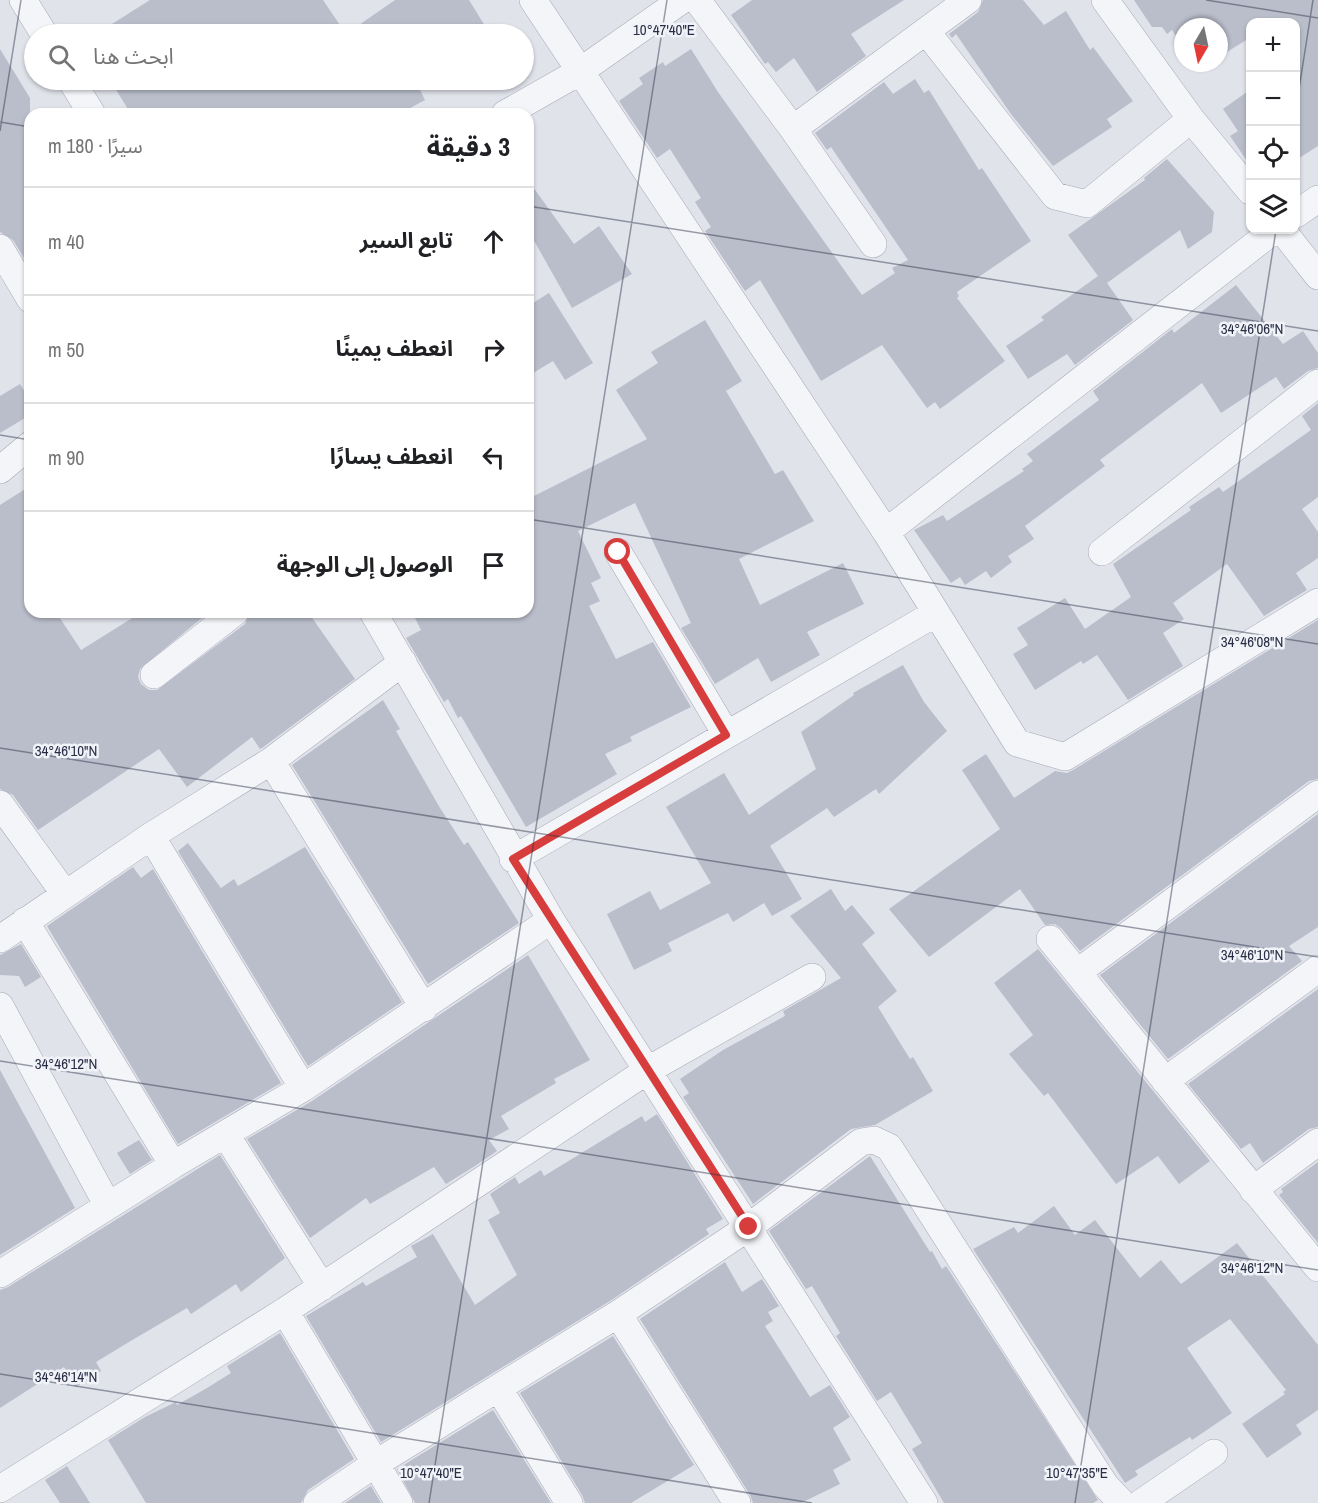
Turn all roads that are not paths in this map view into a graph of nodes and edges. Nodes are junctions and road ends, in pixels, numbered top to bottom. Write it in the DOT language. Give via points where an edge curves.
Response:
graph roads {
  1 [pos="23,0"];
  2 [pos="533,0"];
  3 [pos="682,0"];
  4 [pos="697,0"];
  5 [pos="968,0"];
  6 [pos="1105,0"];
  7 [pos="38,24"];
  8 [pos="926,31"];
  9 [pos="579,72"];
  10 [pos="77,90"];
  11 [pos="88,108"];
  12 [pos="516,108"];
  13 [pos="1191,119"];
  14 [pos="793,129"];
  15 [pos="1246,185"];
  16 [pos="1318,199"];
  17 [pos="1300,211"];
  18 [pos="1269,234"];
  19 [pos="1285,234"];
  20 [pos="873,244"];
  21 [pos="0,248"];
  22 [pos="1318,276"];
  23 [pos="24,289"];
  24 [pos="1318,383"];
  25 [pos="24,450"];
  26 [pos="0,470"];
  27 [pos="886,532"];
  28 [pos="618,552"];
  29 [pos="1102,552"];
  30 [pos="1318,602"];
  31 [pos="936,613"];
  32 [pos="227,618"];
  33 [pos="377,618"];
  34 [pos="403,662"];
  35 [pos="154,675"];
  36 [pos="726,735"];
  37 [pos="271,761"];
  38 [pos="1318,794"];
  39 [pos="0,804"];
  40 [pos="151,836"];
  41 [pos="513,859"];
  42 [pos="65,894"];
  43 [pos="550,920"];
  44 [pos="25,921"];
  45 [pos="0,939"];
  46 [pos="1050,939"];
  47 [pos="1318,969"];
  48 [pos="1078,972"];
  49 [pos="812,977"];
  50 [pos="0,1006"];
  51 [pos="424,1008"];
  52 [pos="648,1070"];
  53 [pos="1165,1081"];
  54 [pos="303,1088"];
  55 [pos="226,1135"];
  56 [pos="1318,1142"];
  57 [pos="173,1165"];
  58 [pos="1253,1190"];
  59 [pos="108,1206"];
  60 [pos="749,1227"];
  61 [pos="1318,1268"];
  62 [pos="0,1274"];
  63 [pos="322,1287"];
  64 [pos="285,1311"];
  65 [pos="618,1314"];
  66 [pos="499,1389"];
  67 [pos="1214,1453"];
  68 [pos="375,1464"];
  69 [pos="0,1489"];
  70 [pos="317,1503"];
  71 [pos="399,1503"];
  72 [pos="569,1503"];
  73 [pos="737,1503"];
  74 [pos="924,1503"];
  75 [pos="1122,1503"];
  76 [pos="1141,1503"];
  1 -- 7 [label="street"];
  2 -- 9 [label="street"];
  3 -- 9 [label="street"];
  4 -- 14 [label="street"];
  5 -- 8 [label="street"];
  6 -- 13 [label="street"];
  8 -- 13 [label="street" via="1055,196 1087,204"];
  8 -- 14 [label="street"];
  9 -- 12 [label="street"];
  9 -- 27 [label="street"];
  10 -- 11 [label="street"];
  13 -- 15 [label="street"];
  14 -- 20 [label="street"];
  16 -- 17 [label="street"];
  18 -- 27 [label="street"];
  19 -- 22 [label="street"];
  21 -- 23 [label="street"];
  24 -- 29 [label="street"];
  25 -- 26 [label="street"];
  27 -- 31 [label="street"];
  28 -- 36 [label="street"];
  30 -- 31 [label="street" via="1065,756 1017,743"];
  31 -- 36 [label="street"];
  32 -- 35 [label="street"];
  33 -- 34 [label="street"];
  34 -- 37 [label="street"];
  34 -- 41 [label="street"];
  36 -- 41 [label="street"];
  37 -- 40 [label="street"];
  37 -- 51 [label="street"];
  38 -- 48 [label="street"];
  39 -- 42 [label="street"];
  40 -- 42 [label="street"];
  40 -- 54 [label="street"];
  41 -- 43 [label="street"];
  42 -- 44 [label="street"];
  43 -- 51 [label="street"];
  43 -- 52 [label="street"];
  44 -- 45 [label="street"];
  44 -- 57 [label="street"];
  46 -- 48 [label="street"];
  47 -- 53 [label="street"];
  48 -- 53 [label="street"];
  49 -- 52 [label="street"];
  50 -- 59 [label="street"];
  51 -- 54 [label="street"];
  52 -- 60 [label="street"];
  52 -- 63 [label="street"];
  53 -- 58 [label="street"];
  54 -- 55 [label="street"];
  55 -- 57 [label="street"];
  55 -- 63 [label="street"];
  56 -- 58 [label="street"];
  57 -- 59 [label="street"];
  58 -- 61 [label="street"];
  59 -- 62 [label="street"];
  60 -- 65 [label="street"];
  60 -- 74 [label="street"];
  60 -- 75 [label="street" via="861,1142 874,1140 889,1147 1106,1485"];
  63 -- 64 [label="street"];
  64 -- 68 [label="street"];
  64 -- 69 [label="street"];
  65 -- 66 [label="street"];
  65 -- 73 [label="street"];
  66 -- 68 [label="street"];
  66 -- 72 [label="street"];
  67 -- 76 [label="street"];
  68 -- 70 [label="street"];
  68 -- 71 [label="street"];
}
